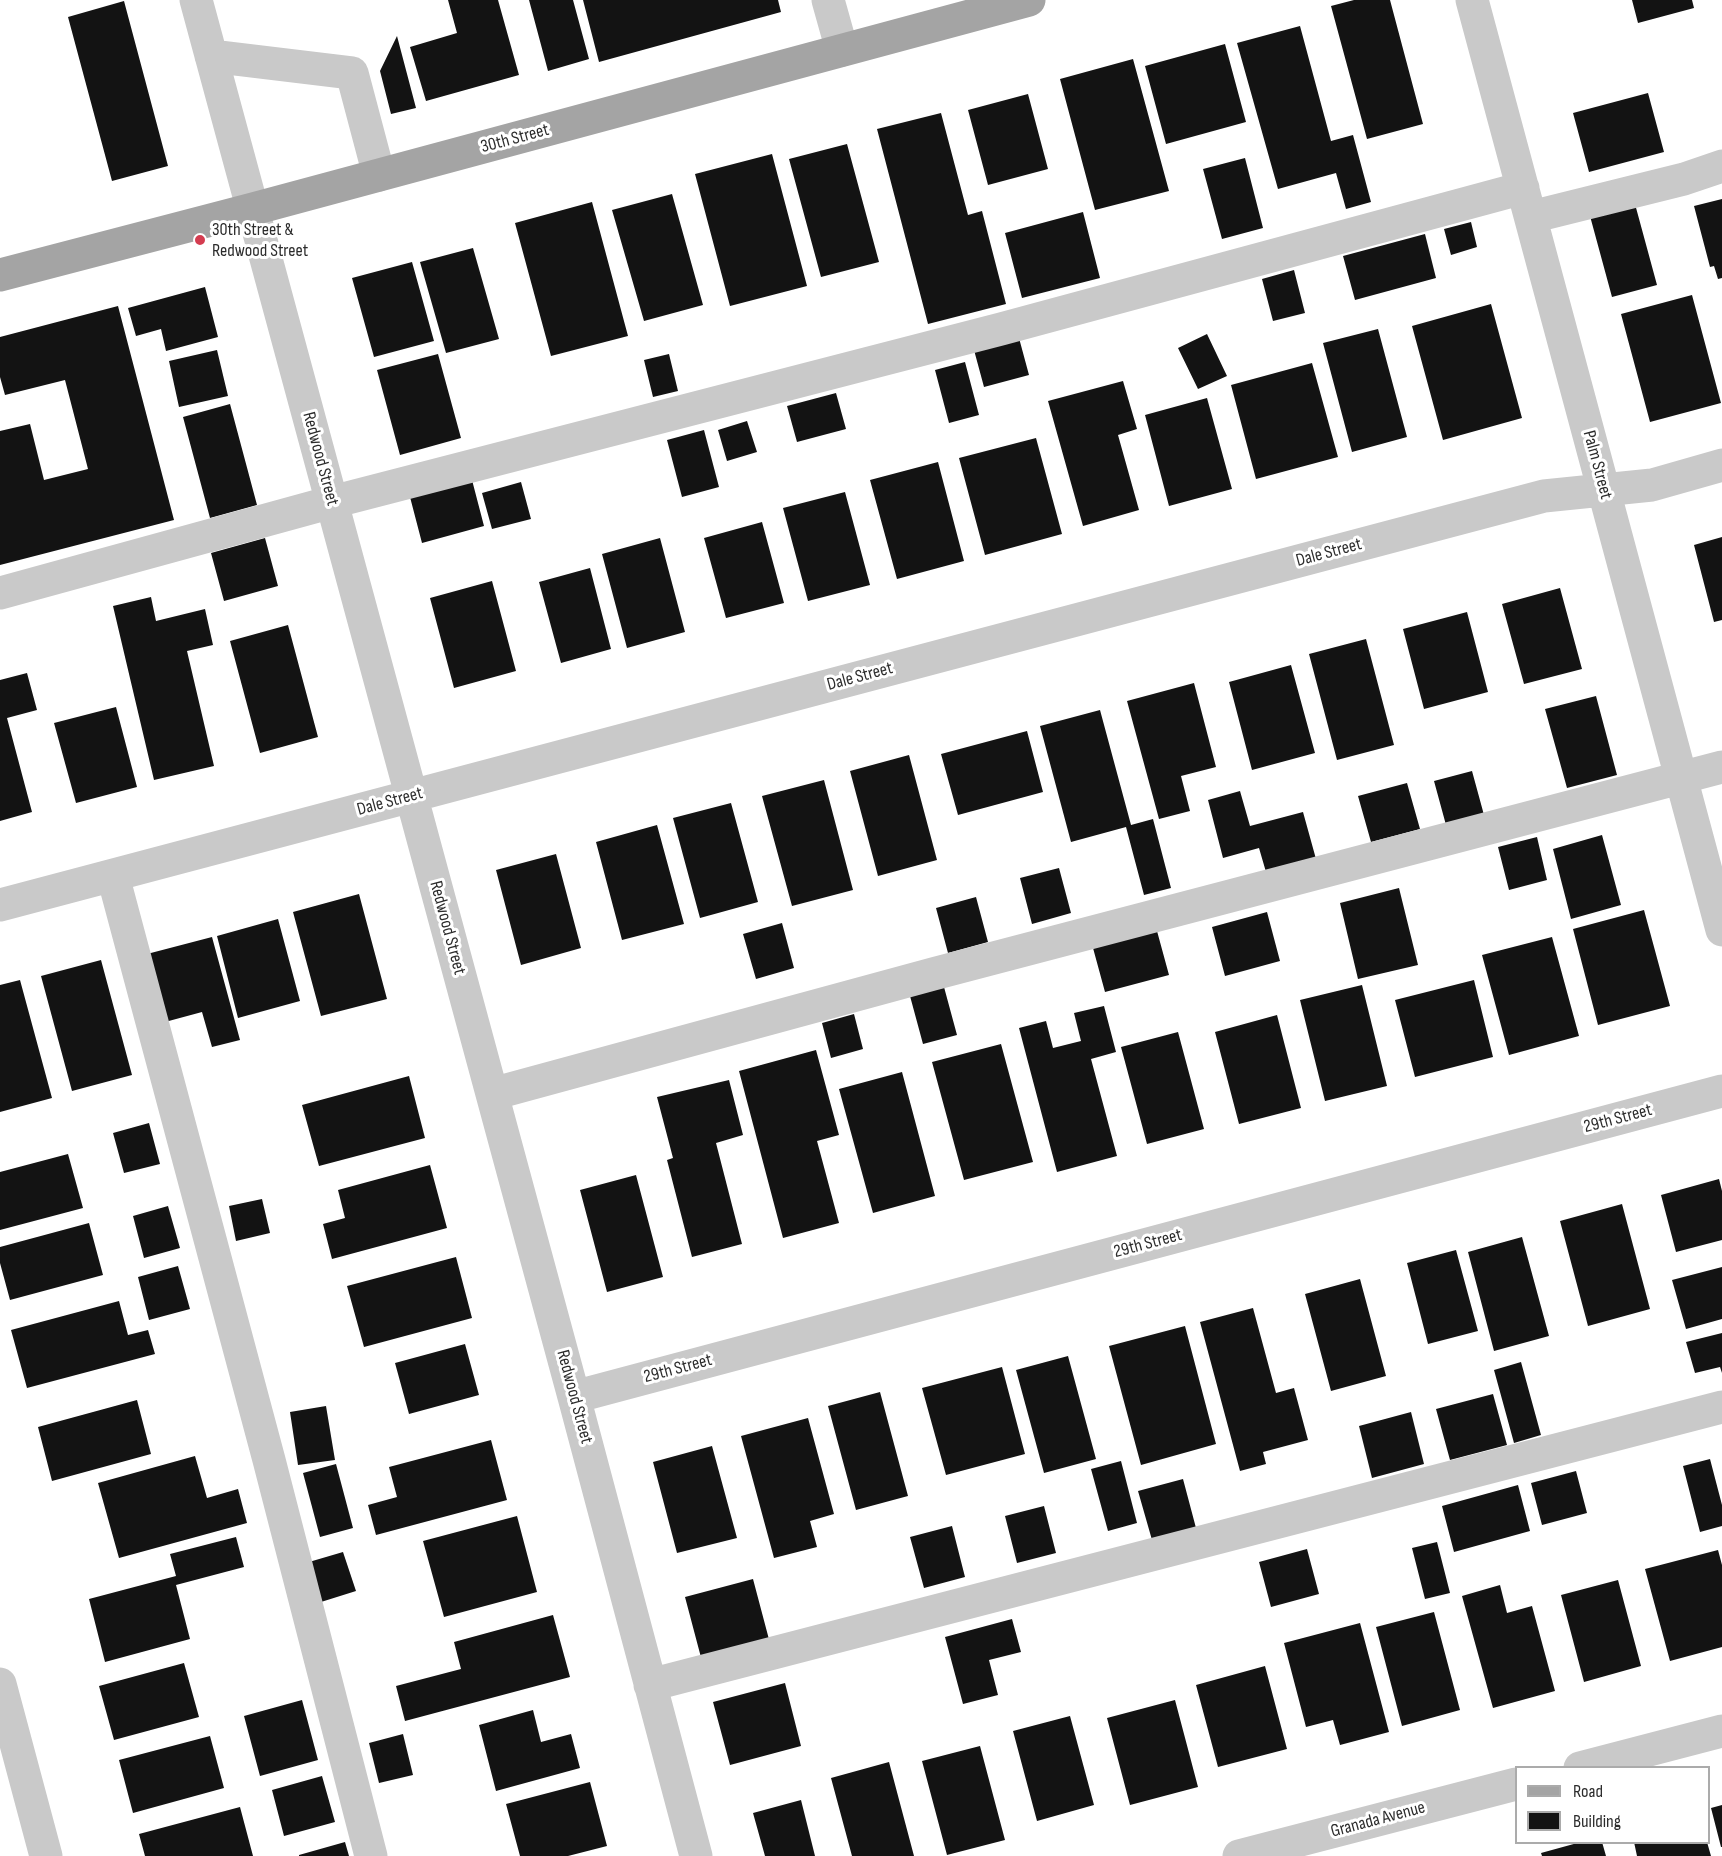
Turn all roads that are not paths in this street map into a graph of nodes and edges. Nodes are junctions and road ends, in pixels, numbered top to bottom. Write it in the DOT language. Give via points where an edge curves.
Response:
graph roads {
  1 [pos="196,0"];
  2 [pos="828,0"];
  3 [pos="1029,0"];
  4 [pos="1472,0"];
  5 [pos="842,50"];
  6 [pos="211,56"];
  7 [pos="1722,166"];
  8 [pos="379,175"];
  9 [pos="1527,203"];
  10 [pos="253,209"];
  11 [pos="0,275"];
  12 [pos="1722,465"];
  13 [pos="1604,489"];
  14 [pos="332,502"];
  15 [pos="0,592"];
  16 [pos="1722,767"];
  17 [pos="1681,777"];
  18 [pos="411,796"];
  19 [pos="113,876"];
  20 [pos="0,905"];
  21 [pos="1722,930"];
  22 [pos="1722,1091"];
  23 [pos="492,1094"];
  24 [pos="574,1397"];
  25 [pos="1722,1407"];
  26 [pos="0,1684"];
  27 [pos="650,1685"];
  28 [pos="1722,1731"];
  29 [pos="1584,1766"];
  30 [pos="1515,1784"];
  31 [pos="46,1856"];
  32 [pos="371,1856"];
  33 [pos="696,1856"];
  34 [pos="1239,1856"];
  1 -- 6 [label="street, Redwood Street"];
  2 -- 5 [label="street"];
  3 -- 5 [label="main road, 30th Street"];
  4 -- 9 [label="street, Palm Street"];
  5 -- 8 [label="main road, 30th Street"];
  6 -- 8 [label="street" via="352,73"];
  6 -- 10 [label="street, Redwood Street"];
  7 -- 9 [label="street" via="1684,178"];
  8 -- 10 [label="main road, 30th Street"];
  9 -- 13 [label="street, Palm Street"];
  9 -- 14 [label="street" via="1012,326"];
  10 -- 11 [label="main road, 30th Street"];
  10 -- 14 [label="street, Redwood Street"];
  12 -- 13 [label="street, Dale Street" via="1652,485"];
  13 -- 17 [label="street, Palm Street"];
  13 -- 18 [label="street, Dale Street" via="1544,496"];
  14 -- 15 [label="street"];
  14 -- 18 [label="street, Redwood Street"];
  16 -- 17 [label="street"];
  17 -- 21 [label="street, Palm Street"];
  17 -- 23 [label="street"];
  18 -- 19 [label="street, Dale Street"];
  18 -- 23 [label="street, Redwood Street"];
  19 -- 20 [label="street, Dale Street"];
  19 -- 32 [label="street"];
  22 -- 24 [label="street, 29th Street"];
  23 -- 24 [label="street, Redwood Street"];
  24 -- 27 [label="street, Redwood Street"];
  25 -- 27 [label="street"];
  26 -- 31 [label="street"];
  27 -- 33 [label="street, Redwood Street"];
  28 -- 29 [label="street"];
  30 -- 34 [label="street, Granada Avenue"];
}
